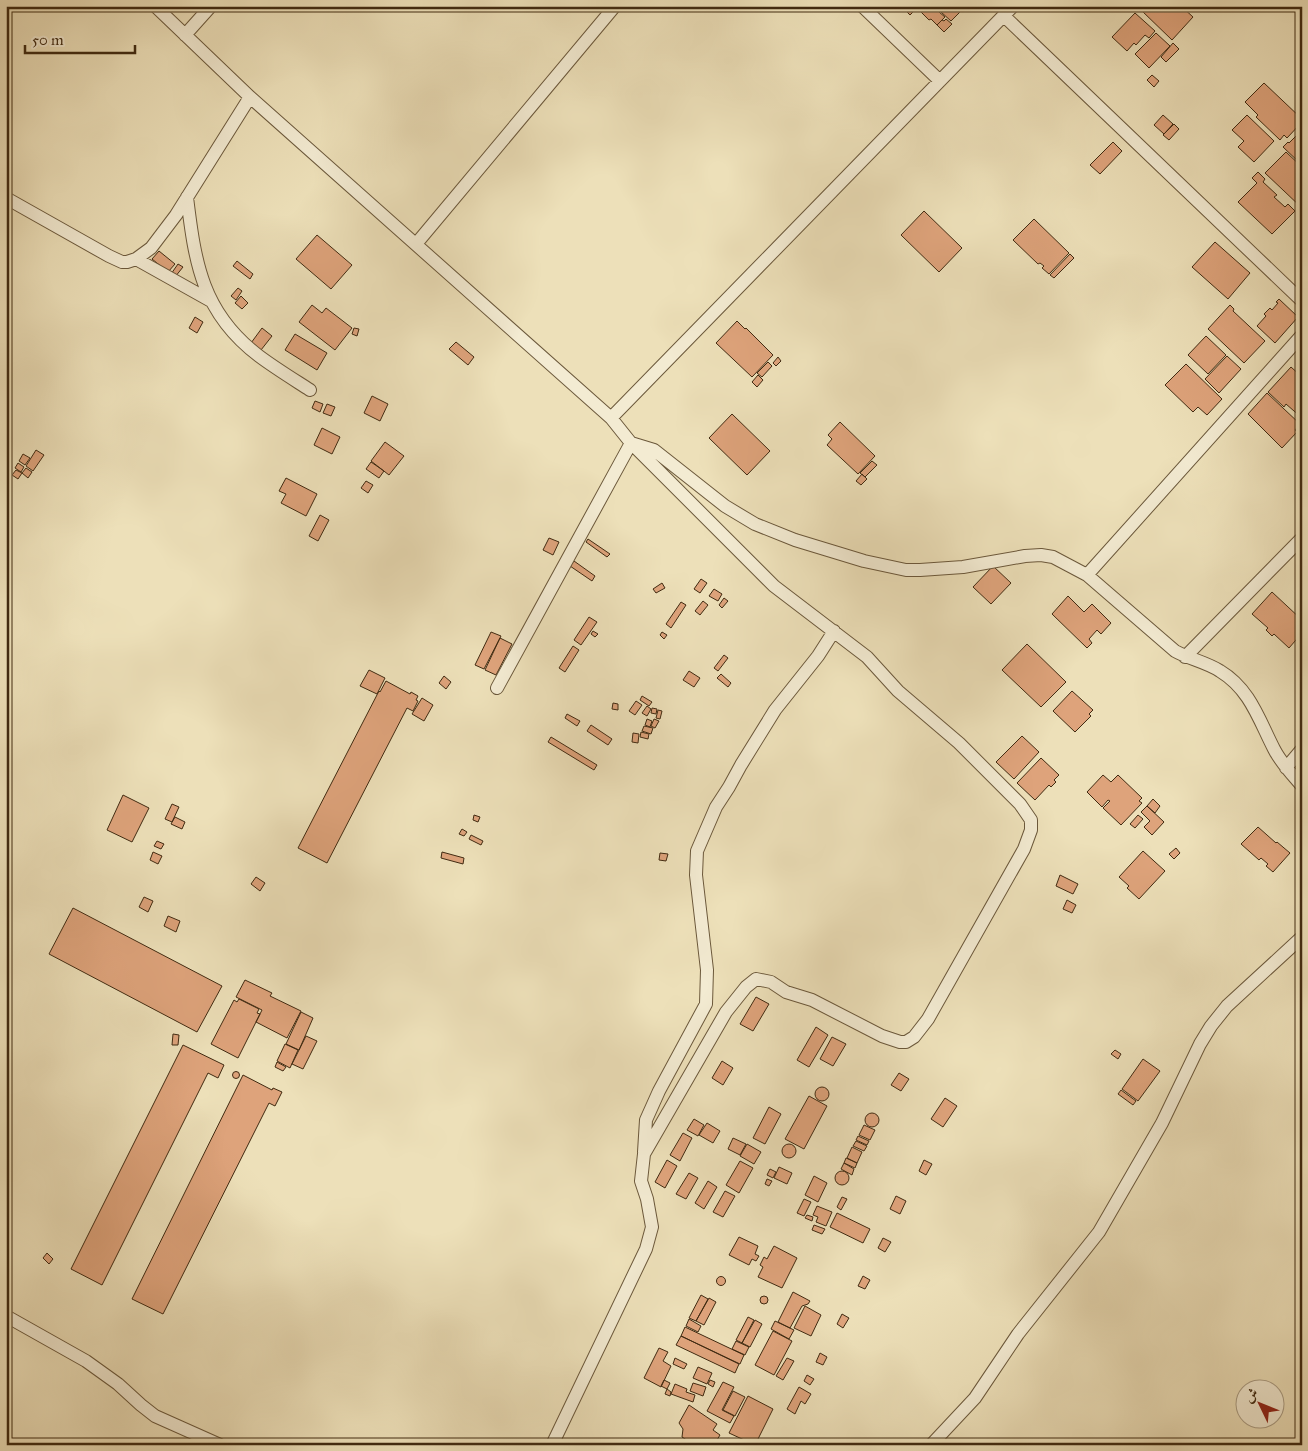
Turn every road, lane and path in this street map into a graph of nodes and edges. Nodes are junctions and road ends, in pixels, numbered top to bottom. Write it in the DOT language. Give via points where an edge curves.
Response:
graph roads {
  1 [pos="155,6"];
  2 [pos="212,6"];
  3 [pos="615,6"];
  4 [pos="862,6"];
  5 [pos="1008,11"];
  6 [pos="185,35"];
  7 [pos="940,80"];
  8 [pos="250,96"];
  9 [pos="187,197"];
  10 [pos="6,198"];
  11 [pos="416,244"];
  12 [pos="136,259"];
  13 [pos="211,301"];
  14 [pos="1302,301"];
  15 [pos="1302,335"];
  16 [pos="310,390"];
  17 [pos="611,418"];
  18 [pos="631,443"];
  19 [pos="1302,538"];
  20 [pos="1087,576"];
  21 [pos="834,631"];
  22 [pos="1186,657"];
  23 [pos="497,688"];
  24 [pos="1302,749"];
  25 [pos="1286,768"];
  26 [pos="1302,786"];
  27 [pos="1302,937"];
  28 [pos="644,1154"];
  29 [pos="6,1316"];
  30 [pos="220,1445"];
  31 [pos="552,1445"];
  32 [pos="931,1445"];
  1 -- 6 [label="street"];
  2 -- 6 [label="street"];
  3 -- 11 [label="street"];
  4 -- 7 [label="street"];
  5 -- 7 [label="street"];
  5 -- 14 [label="street"];
  6 -- 8 [label="street"];
  7 -- 17 [label="street"];
  8 -- 9 [label="street"];
  8 -- 11 [label="street"];
  9 -- 12 [label="street" via="151,248"];
  9 -- 13 [label="street" via="193,245"];
  10 -- 12 [label="street" via="109,256 122,262"];
  11 -- 17 [label="street"];
  12 -- 13 [label="street"];
  13 -- 16 [label="street" via="230,328 258,355"];
  15 -- 20 [label="street"];
  17 -- 18 [label="street"];
  18 -- 20 [label="street" via="654,450 740,516 818,548 887,566 920,570 963,567 1041,554 1059,559"];
  18 -- 21 [label="street" via="774,586"];
  18 -- 23 [label="street"];
  19 -- 22 [label="street"];
  20 -- 22 [label="street" via="1169,647"];
  21 -- 28 [label="street" via="775,710 740,765 697,850 696,875 707,970 706,1004 646,1120"];
  21 -- 28 [label="street" via="867,657 898,691 959,743 1020,804 1031,820 1031,830 1024,849 928,1019 914,1037 900,1042 882,1036 812,1000 756,979 726,1012"];
  22 -- 25 [label="street" via="1221,672 1241,689 1252,703 1274,751"];
  24 -- 25 [label="street"];
  25 -- 26 [label="street"];
  27 -- 32 [label="street" via="1227,1006 1211,1026 1158,1130 1099,1232 1018,1334 975,1398"];
  28 -- 31 [label="street" via="640,1182 652,1227 646,1250"];
  29 -- 30 [label="street" via="86,1361 155,1416"];
}
